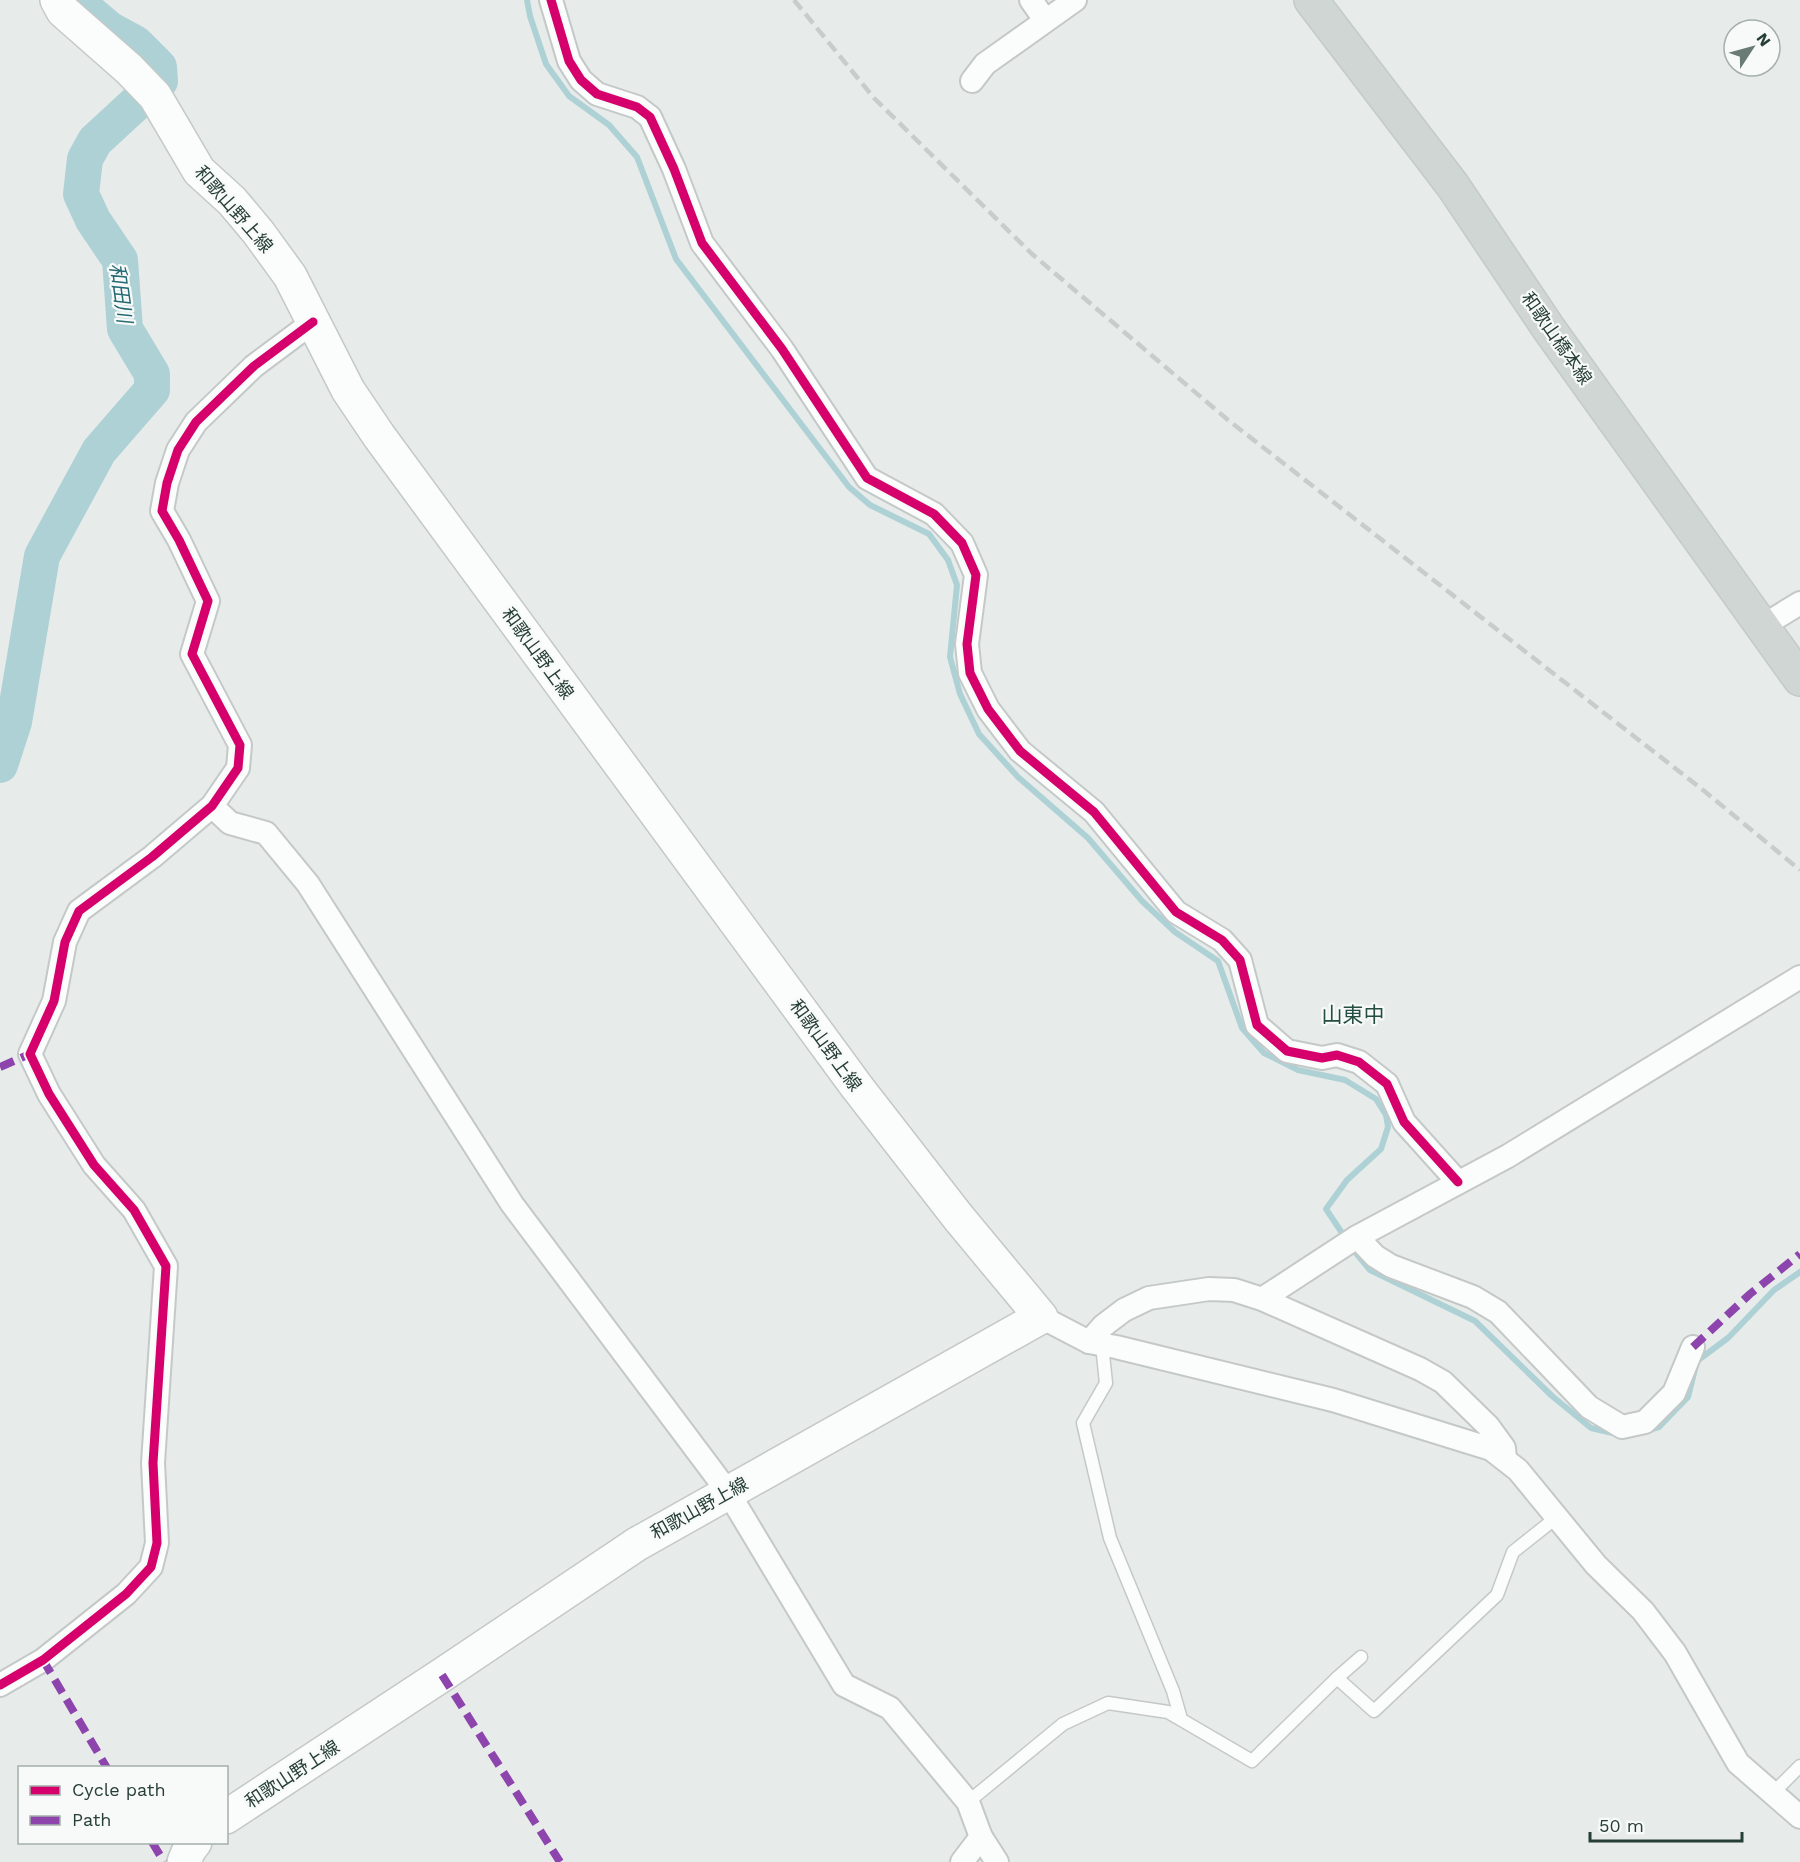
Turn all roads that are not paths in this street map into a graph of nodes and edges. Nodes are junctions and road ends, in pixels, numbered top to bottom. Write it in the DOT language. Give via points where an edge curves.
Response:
graph roads {
  1 [pos="57,0"];
  2 [pos="551,0"];
  3 [pos="1031,0"];
  4 [pos="1075,0"];
  5 [pos="1311,0"];
  6 [pos="1045,20"];
  7 [pos="972,81"];
  8 [pos="313,322"];
  9 [pos="1800,603"];
  10 [pos="1761,627"];
  11 [pos="1800,679"];
  12 [pos="212,806"];
  13 [pos="1800,977"];
  14 [pos="1458,1182"];
  15 [pos="1357,1237"];
  16 [pos="1262,1299"];
  17 [pos="1041,1317"];
  18 [pos="1096,1343"];
  19 [pos="1693,1347"];
  20 [pos="1505,1460"];
  21 [pos="728,1492"];
  22 [pos="1557,1517"];
  23 [pos="1361,1657"];
  24 [pos="1337,1678"];
  25 [pos="0,1685"];
  26 [pos="1181,1719"];
  27 [pos="1800,1766"];
  28 [pos="1772,1794"];
  29 [pos="968,1802"];
  30 [pos="228,1816"];
  31 [pos="1800,1817"];
  32 [pos="981,1837"];
  33 [pos="194,1844"];
  34 [pos="184,1862"];
  35 [pos="962,1862"];
  36 [pos="997,1862"];
  1 -- 8 [label="main road, 和歌山野上線" via="151,92 199,171 232,201 290,276"];
  2 -- 14 [label="street" via="569,61 581,80 597,94 637,107 650,117 702,243 782,349 867,477 934,514 962,543 976,575 967,644 970,673 988,709 1020,751 1094,812 1176,912 1222,940 1240,960 1257,1024 1287,1051 1322,1059 1337,1055 1359,1062 1387,1084 1404,1122"];
  3 -- 6 [label="street"];
  4 -- 6 [label="street"];
  5 -- 10 [label="main road, 和歌山橋本線" via="1452,186"];
  6 -- 7 [label="street" via="985,64"];
  8 -- 12 [label="street" via="254,366 196,422 177,450 167,483 162,511 208,601 192,654 240,745 238,768"];
  8 -- 17 [label="main road, 和歌山野上線" via="348,390 400,465 857,1087"];
  9 -- 10 [label="street"];
  10 -- 11 [label="main road, 和歌山橋本線"];
  12 -- 21 [label="street" via="230,823 266,833 308,884 512,1204"];
  12 -- 25 [label="street" via="153,857 79,911 64,942 54,1000 30,1054 49,1094 94,1165 134,1210 166,1266 153,1463 157,1543 151,1568 126,1594 43,1660"];
  13 -- 14 [label="street" via="1508,1156"];
  14 -- 15 [label="street"];
  15 -- 16 [label="street"];
  15 -- 19 [label="street" via="1391,1266 1473,1297 1498,1312 1589,1407 1622,1427 1645,1422 1674,1393"];
  16 -- 18 [label="street" via="1234,1290 1209,1289 1149,1298 1103,1326"];
  16 -- 20 [label="street" via="1443,1382 1488,1426 1504,1448"];
  17 -- 18 [label="street"];
  17 -- 21 [label="main road, 和歌山野上線"];
  18 -- 20 [label="street" via="1333,1400 1491,1449"];
  18 -- 26 [label="lane" via="1106,1383 1083,1423 1110,1538"];
  20 -- 22 [label="street"];
  21 -- 29 [label="street" via="844,1685 890,1708"];
  21 -- 30 [label="main road, 和歌山野上線" via="637,1544"];
  22 -- 24 [label="lane" via="1513,1552 1497,1595 1374,1711"];
  22 -- 28 [label="street" via="1596,1565 1643,1611 1675,1653 1738,1763"];
  23 -- 24 [label="lane"];
  24 -- 26 [label="lane" via="1252,1761"];
  26 -- 29 [label="lane" via="1168,1712 1108,1702 1063,1724"];
  27 -- 28 [label="lane"];
  28 -- 31 [label="street"];
  29 -- 32 [label="street"];
  32 -- 35 [label="street"];
  32 -- 36 [label="street"];
  33 -- 34 [label="main road"];
}
